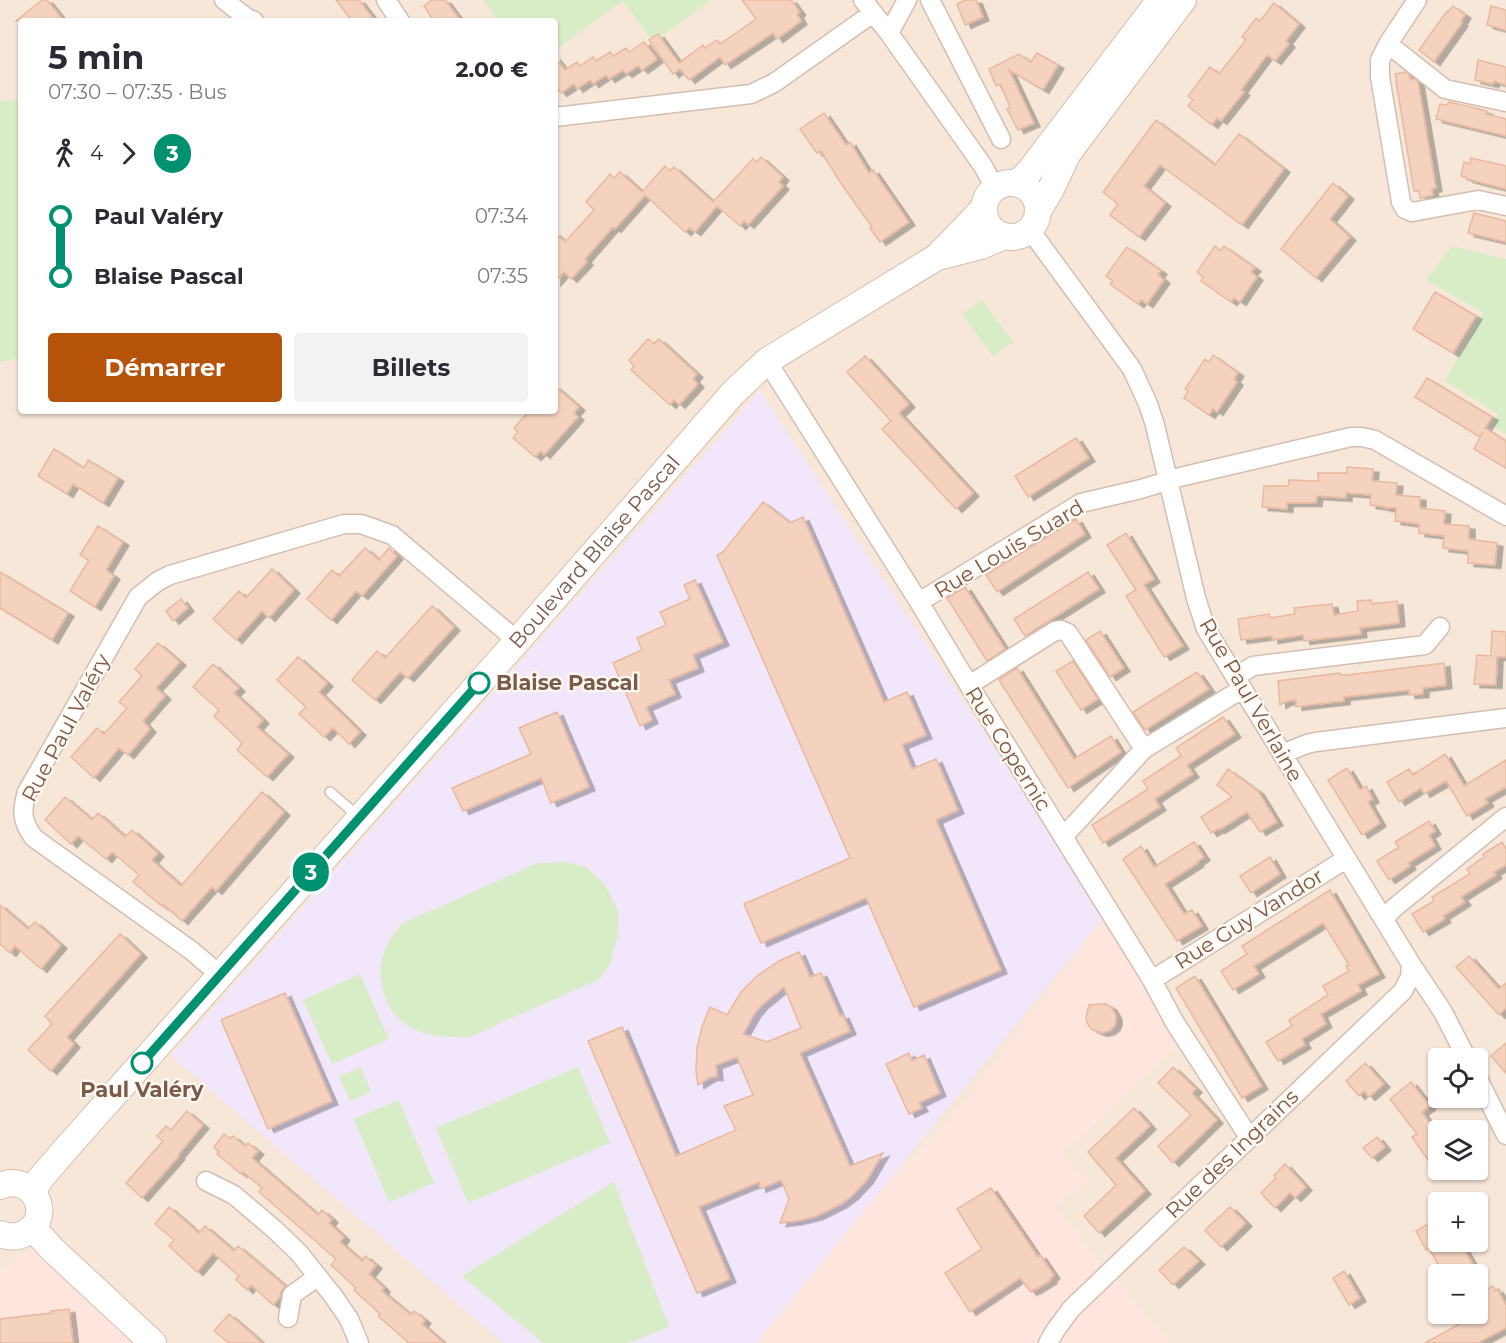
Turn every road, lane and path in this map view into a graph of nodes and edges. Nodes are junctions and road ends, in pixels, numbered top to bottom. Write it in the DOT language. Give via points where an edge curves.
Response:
graph roads {
  1 [pos="224,0"];
  2 [pos="386,0"];
  3 [pos="907,0"];
  4 [pos="930,0"];
  5 [pos="1160,0"];
  6 [pos="1183,0"];
  7 [pos="1417,0"];
  8 [pos="868,6"];
  9 [pos="246,18"];
  10 [pos="398,18"];
  11 [pos="889,33"];
  12 [pos="1388,44"];
  13 [pos="1506,102"];
  14 [pos="558,117"];
  15 [pos="1001,139"];
  16 [pos="999,193"];
  17 [pos="1506,206"];
  18 [pos="1034,220"];
  19 [pos="1004,236"];
  20 [pos="937,257"];
  21 [pos="767,361"];
  22 [pos="1169,480"];
  23 [pos="1506,516"];
  24 [pos="919,602"];
  25 [pos="1440,627"];
  26 [pos="518,640"];
  27 [pos="1238,683"];
  28 [pos="969,685"];
  29 [pos="1506,718"];
  30 [pos="1144,749"];
  31 [pos="1282,754"];
  32 [pos="330,792"];
  33 [pos="359,817"];
  34 [pos="1506,817"];
  35 [pos="1063,837"];
  36 [pos="1346,859"];
  37 [pos="1384,919"];
  38 [pos="1410,964"];
  39 [pos="220,975"];
  40 [pos="1152,980"];
  41 [pos="1461,1048"];
  42 [pos="1488,1099"];
  43 [pos="1506,1134"];
  44 [pos="1249,1137"];
  45 [pos="206,1180"];
  46 [pos="0,1186"];
  47 [pos="33,1192"];
  48 [pos="33,1228"];
  49 [pos="0,1234"];
  50 [pos="317,1277"];
  51 [pos="288,1318"];
  52 [pos="153,1343"];
  53 [pos="359,1343"];
  54 [pos="1048,1343"];
  1 -- 9 [label="street"];
  2 -- 10 [label="street"];
  3 -- 11 [label="street"];
  4 -- 15 [label="street"];
  5 -- 16 [label="street, Boulevard Blaise Pascal" via="1036,163"];
  6 -- 18 [label="street" via="1068,153"];
  7 -- 12 [label="street"];
  8 -- 11 [label="street"];
  8 -- 14 [label="street" via="774,83 751,94"];
  11 -- 16 [label="street"];
  12 -- 13 [label="street" via="1445,89"];
  12 -- 17 [label="street" via="1380,60 1380,77 1405,209 1412,212 1478,200"];
  16 -- 18 [label="street" via="1031,191 1036,197"];
  16 -- 19 [label="street" via="984,216 992,230"];
  16 -- 20 [label="street, Boulevard Blaise Pascal"];
  18 -- 19 [label="street, Boulevard Blaise Pascal" via="1021,236"];
  18 -- 22 [label="street, Rue Paul Verlaine" via="1132,369 1155,425"];
  19 -- 20 [label="street, Boulevard Blaise Pascal"];
  20 -- 21 [label="street, Boulevard Blaise Pascal"];
  21 -- 24 [label="street, Rue Copernic"];
  21 -- 26 [label="street, Boulevard Blaise Pascal" via="733,393"];
  22 -- 23 [label="street, Rue Louis Suard" via="1362,437 1375,440"];
  22 -- 24 [label="street, Rue Louis Suard" via="1081,503"];
  22 -- 27 [label="street, Rue Paul Verlaine" via="1200,614"];
  24 -- 28 [label="street, Rue Copernic"];
  25 -- 27 [label="street" via="1425,645 1253,666"];
  26 -- 33 [label="street, Boulevard Blaise Pascal"];
  26 -- 39 [label="street, Rue Paul Valéry" via="392,535 361,524 344,524 170,575 138,597 27,792 22,807 24,821 34,838"];
  27 -- 30 [label="street"];
  27 -- 31 [label="street, Rue Paul Verlaine"];
  28 -- 30 [label="street" via="1061,630 1068,633"];
  28 -- 35 [label="street, Rue Copernic"];
  29 -- 31 [label="street" via="1316,742"];
  30 -- 35 [label="street"];
  31 -- 36 [label="street, Rue Paul Verlaine"];
  32 -- 33 [label="lane"];
  33 -- 39 [label="street, Boulevard Blaise Pascal"];
  34 -- 37 [label="street"];
  35 -- 40 [label="street, Rue Copernic"];
  36 -- 37 [label="street, Rue Paul Verlaine"];
  36 -- 40 [label="street, Rue Guy Vandor"];
  37 -- 38 [label="street, Rue Paul Verlaine"];
  38 -- 41 [label="street, Rue Paul Verlaine" via="1443,1012"];
  38 -- 44 [label="street, Rue des Ingrains" via="1410,977 1403,991"];
  39 -- 47 [label="street, Boulevard Blaise Pascal" via="64,1151"];
  40 -- 44 [label="street, Rue Copernic" via="1175,1023"];
  42 -- 43 [label="street"];
  44 -- 54 [label="street, Rue des Ingrains" via="1071,1309"];
  45 -- 50 [label="street" via="234,1195 274,1229"];
  46 -- 47 [label="street" via="16,1183"];
  47 -- 48 [label="street" via="40,1210"];
  48 -- 49 [label="street" via="19,1236"];
  48 -- 52 [label="street"];
  50 -- 51 [label="street" via="292,1295"];
  50 -- 53 [label="street" via="349,1319"];
}
